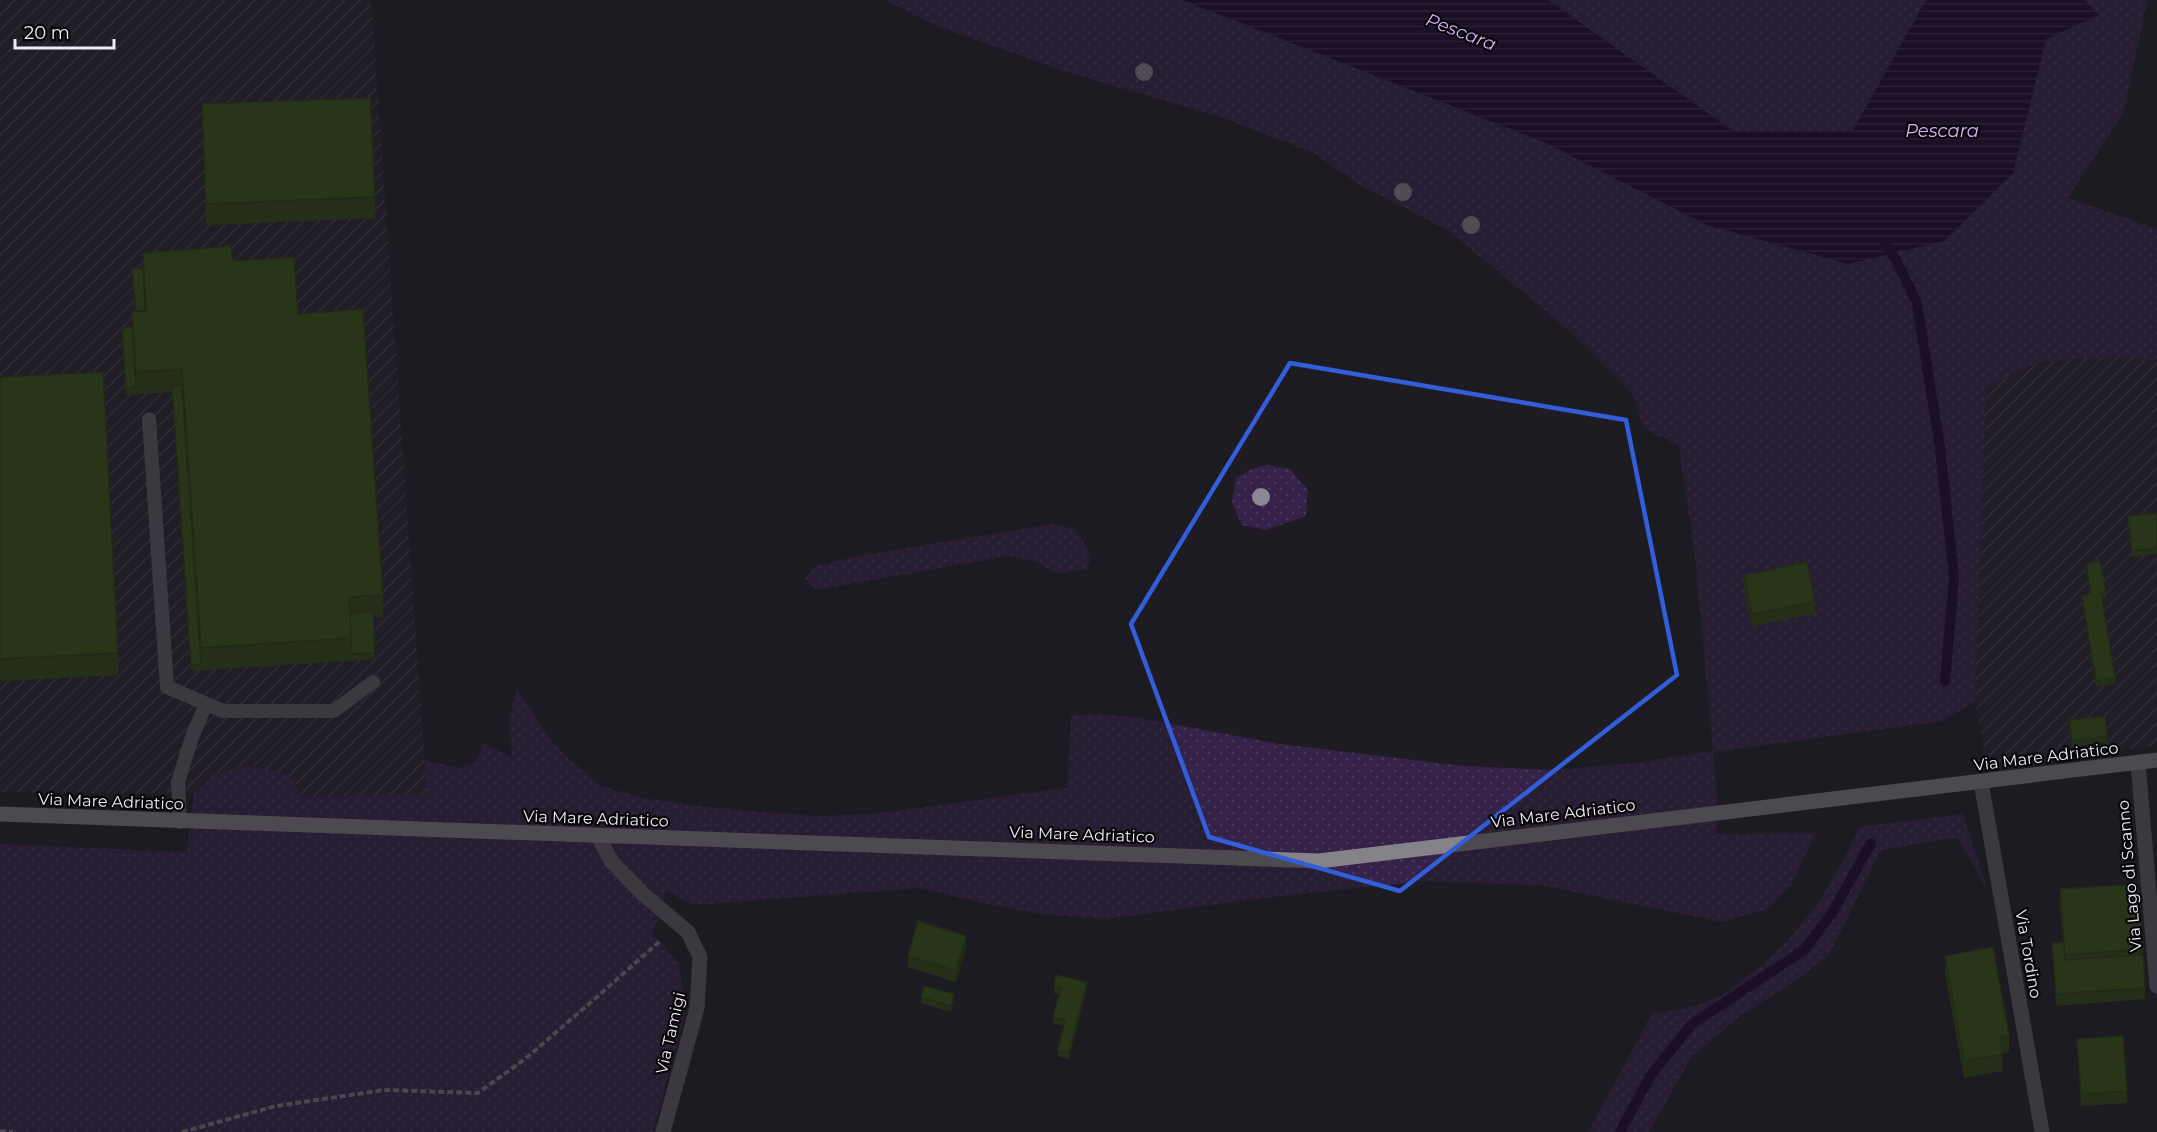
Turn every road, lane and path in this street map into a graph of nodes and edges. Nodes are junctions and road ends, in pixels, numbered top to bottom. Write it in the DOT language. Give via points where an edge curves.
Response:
graph roads {
  1 [pos="149,419"];
  2 [pos="373,682"];
  3 [pos="207,704"];
  4 [pos="2157,760"];
  5 [pos="2138,763"];
  6 [pos="1981,782"];
  7 [pos="0,814"];
  8 [pos="180,822"];
  9 [pos="598,836"];
  10 [pos="679,923"];
  11 [pos="2157,986"];
  12 [pos="0,1131"];
  13 [pos="13,1132"];
  14 [pos="182,1132"];
  15 [pos="663,1132"];
  16 [pos="2042,1132"];
  1 -- 3 [label="lane" via="167,687"];
  2 -- 3 [label="lane" via="334,711 223,711"];
  3 -- 8 [label="lane" via="178,782"];
  4 -- 5 [label="main road, Via Mare Adriatico"];
  5 -- 6 [label="main road, Via Mare Adriatico"];
  5 -- 11 [label="street, Via Lago di Scanno"];
  6 -- 9 [label="main road, Via Mare Adriatico" via="1319,861"];
  6 -- 16 [label="street, Via Tordino"];
  7 -- 8 [label="main road, Via Mare Adriatico"];
  8 -- 9 [label="main road, Via Mare Adriatico"];
  9 -- 10 [label="street, Via Tamigi" via="611,861"];
  10 -- 14 [label="path" via="525,1059 478,1093 384,1090 276,1106"];
  10 -- 15 [label="street, Via Tamigi" via="700,957 697,1008"];
  12 -- 13 [label="path"];
}
